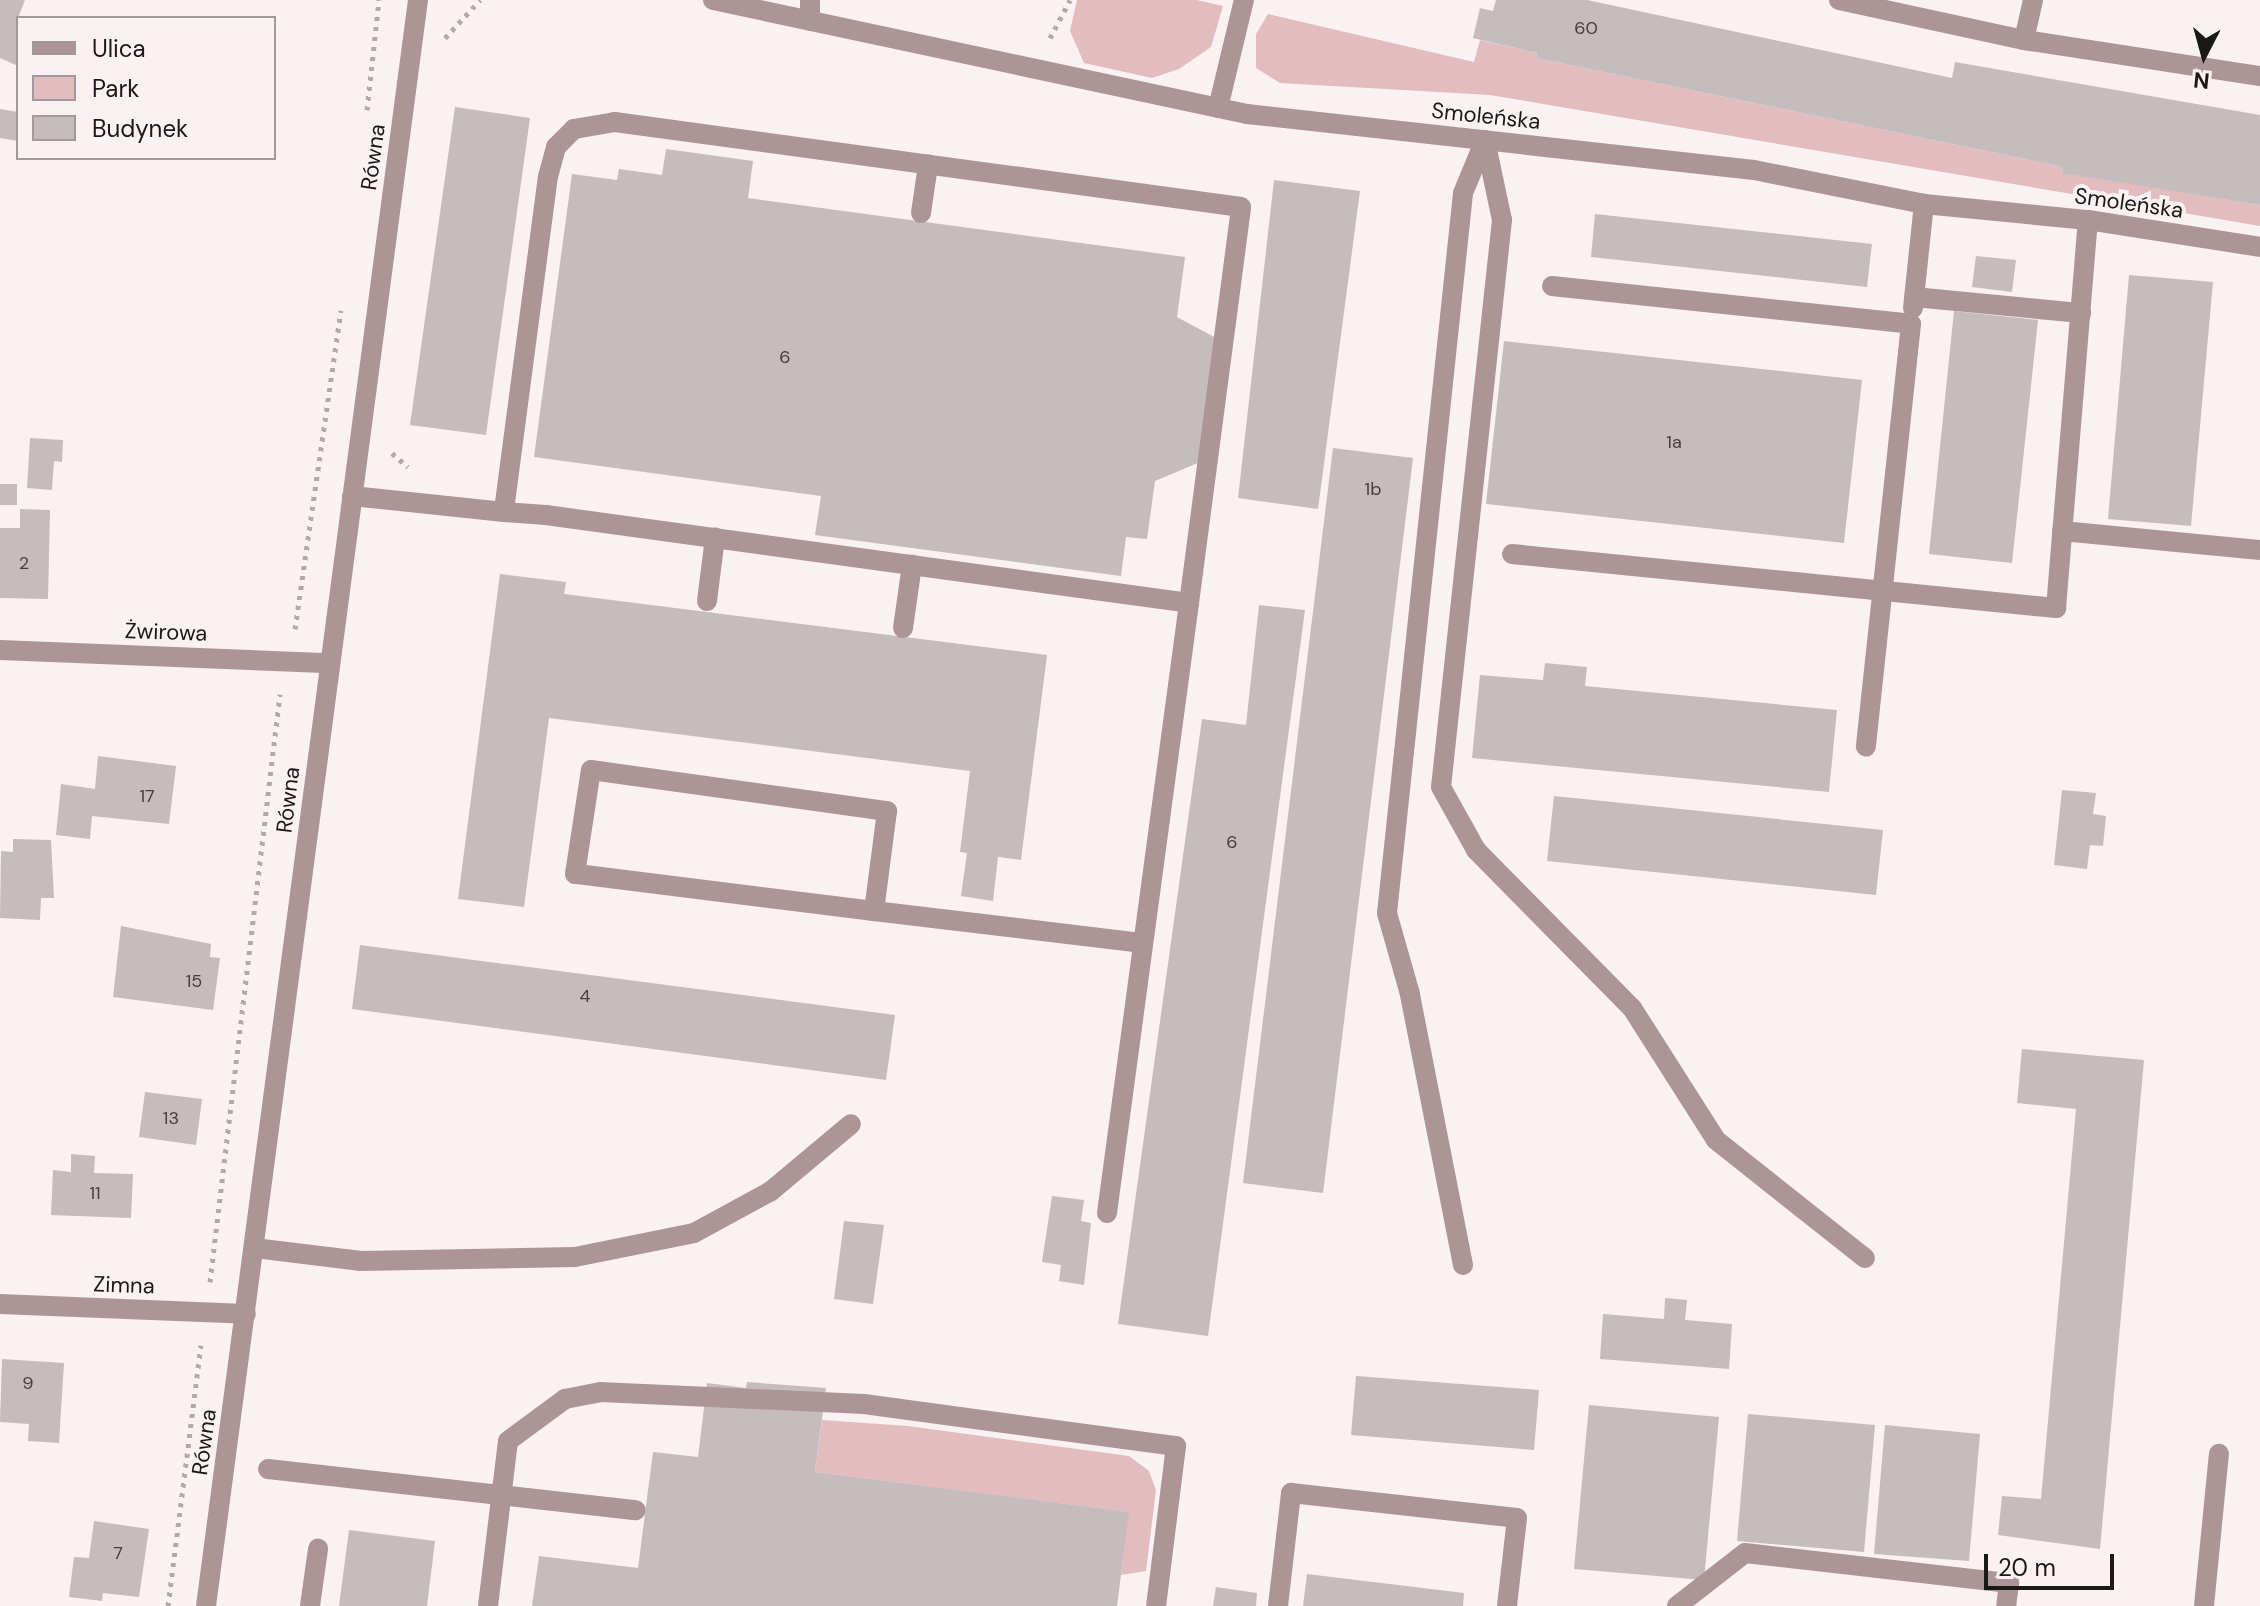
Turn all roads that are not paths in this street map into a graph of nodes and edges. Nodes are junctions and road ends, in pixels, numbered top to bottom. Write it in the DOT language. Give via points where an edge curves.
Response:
graph roads {
  1 [pos="418,0"];
  2 [pos="713,0"];
  3 [pos="810,0"];
  4 [pos="1244,0"];
  5 [pos="1839,0"];
  6 [pos="2033,0"];
  7 [pos="810,21"];
  8 [pos="2024,40"];
  9 [pos="2260,76"];
  10 [pos="1218,108"];
  11 [pos="1485,140"];
  12 [pos="928,165"];
  13 [pos="1924,204"];
  14 [pos="921,213"];
  15 [pos="2088,220"];
  16 [pos="2260,247"];
  17 [pos="1552,286"];
  18 [pos="1914,297"];
  19 [pos="2081,313"];
  20 [pos="1911,324"];
  21 [pos="352,496"];
  22 [pos="504,512"];
  23 [pos="2062,531"];
  24 [pos="715,538"];
  25 [pos="2260,550"];
  26 [pos="1512,554"];
  27 [pos="912,565"];
  28 [pos="1883,591"];
  29 [pos="707,601"];
  30 [pos="1189,603"];
  31 [pos="903,628"];
  32 [pos="0,650"];
  33 [pos="330,663"];
  34 [pos="1866,747"];
  35 [pos="874,911"];
  36 [pos="1143,943"];
  37 [pos="851,1124"];
  38 [pos="1107,1213"];
  39 [pos="254,1248"];
  40 [pos="1865,1258"];
  41 [pos="1463,1265"];
  42 [pos="0,1304"];
  43 [pos="246,1314"];
  44 [pos="2219,1454"];
  45 [pos="268,1469"];
  46 [pos="502,1493"];
  47 [pos="636,1510"];
  48 [pos="318,1549"];
  49 [pos="2208,1605"];
  50 [pos="206,1606"];
  51 [pos="310,1606"];
  52 [pos="488,1606"];
  53 [pos="1156,1606"];
  54 [pos="1278,1606"];
  55 [pos="1507,1606"];
  56 [pos="1677,1606"];
  57 [pos="2006,1606"];
  1 -- 21 [label="street, Równa"];
  2 -- 7 [label="street, Smoleńska"];
  3 -- 7 [label="street"];
  4 -- 10 [label="street"];
  5 -- 8 [label="street"];
  6 -- 8 [label="street"];
  7 -- 10 [label="street, Smoleńska"];
  8 -- 9 [label="street"];
  10 -- 11 [label="street, Smoleńska"];
  11 -- 13 [label="street, Smoleńska" via="1754,170"];
  11 -- 40 [label="street" via="1502,220 1441,787 1476,850 1632,1008 1716,1140"];
  11 -- 41 [label="street" via="1463,193 1387,913 1410,994"];
  12 -- 14 [label="street"];
  12 -- 22 [label="street" via="615,122 591,123 564,136 548,176"];
  12 -- 30 [label="street" via="1241,207"];
  13 -- 15 [label="street, Smoleńska"];
  13 -- 18 [label="street"];
  15 -- 16 [label="street, Smoleńska"];
  15 -- 19 [label="street"];
  17 -- 20 [label="street"];
  18 -- 19 [label="street"];
  18 -- 20 [label="street"];
  19 -- 23 [label="street"];
  20 -- 28 [label="street"];
  21 -- 22 [label="street"];
  21 -- 33 [label="street, Równa"];
  22 -- 24 [label="street"];
  23 -- 25 [label="street"];
  23 -- 28 [label="street" via="2056,608"];
  24 -- 27 [label="street"];
  24 -- 29 [label="street"];
  26 -- 28 [label="street"];
  27 -- 30 [label="street"];
  27 -- 31 [label="street"];
  28 -- 34 [label="street"];
  30 -- 36 [label="street"];
  32 -- 33 [label="street, Żwirowa"];
  33 -- 39 [label="street, Równa"];
  35 -- 35 [label="street" via="887,811 591,770 575,874"];
  35 -- 36 [label="street"];
  36 -- 38 [label="street"];
  37 -- 39 [label="street" via="771,1191 694,1233 575,1257 361,1261"];
  39 -- 43 [label="street, Równa"];
  42 -- 43 [label="street, Zimna"];
  43 -- 50 [label="street, Równa"];
  44 -- 49 [label="street"];
  45 -- 46 [label="street"];
  46 -- 47 [label="street"];
  46 -- 52 [label="street"];
  46 -- 53 [label="street" via="508,1441 565,1399 600,1392 864,1404 1176,1446"];
  48 -- 51 [label="street"];
  54 -- 55 [label="street" via="1291,1493 1517,1518"];
  56 -- 57 [label="street" via="1745,1553 2009,1583"];
}
